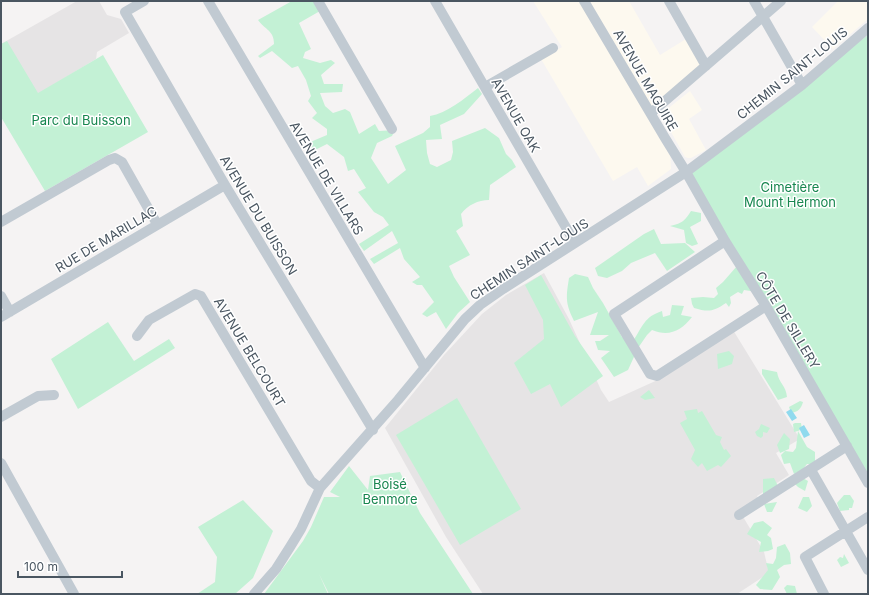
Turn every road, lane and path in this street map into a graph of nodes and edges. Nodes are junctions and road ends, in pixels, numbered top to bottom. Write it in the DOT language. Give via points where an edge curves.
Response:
graph roads {
  1 [pos="144,1"];
  2 [pos="208,1"];
  3 [pos="318,1"];
  4 [pos="584,1"];
  5 [pos="669,1"];
  6 [pos="754,1"];
  7 [pos="780,1"];
  8 [pos="439,2"];
  9 [pos="763,16"];
  10 [pos="868,28"];
  11 [pos="553,48"];
  12 [pos="706,66"];
  13 [pos="802,84"];
  14 [pos="485,87"];
  15 [pos="651,113"];
  16 [pos="392,129"];
  17 [pos="686,172"];
  18 [pos="225,185"];
  19 [pos="1,222"];
  20 [pos="157,224"];
  21 [pos="725,241"];
  22 [pos="575,243"];
  23 [pos="1,296"];
  24 [pos="766,306"];
  25 [pos="10,312"];
  26 [pos="1,317"];
  27 [pos="137,336"];
  28 [pos="425,368"];
  29 [pos="54,395"];
  30 [pos="1,417"];
  31 [pos="373,430"];
  32 [pos="847,446"];
  33 [pos="1,463"];
  34 [pos="811,470"];
  35 [pos="868,483"];
  36 [pos="320,488"];
  37 [pos="739,515"];
  38 [pos="868,517"];
  39 [pos="846,531"];
  40 [pos="868,570"];
  41 [pos="74,594"];
  42 [pos="254,594"];
  43 [pos="824,594"];
  1 -- 18 [label="street, AVENUE DU BUISSON" via="125,12"];
  2 -- 28 [label="street, AVENUE DE VILLARS"];
  3 -- 16 [label="street"];
  4 -- 15 [label="street, AVENUE MAGUIRE"];
  5 -- 12 [label="street"];
  6 -- 9 [label="street"];
  7 -- 9 [label="street"];
  8 -- 14 [label="street, AVENUE OAK"];
  9 -- 12 [label="street"];
  9 -- 13 [label="street"];
  10 -- 13 [label="street, CHEMIN SAINT-LOUIS"];
  11 -- 14 [label="street"];
  12 -- 15 [label="street"];
  13 -- 17 [label="street, CHEMIN SAINT-LOUIS"];
  14 -- 22 [label="street, AVENUE OAK"];
  15 -- 17 [label="street, AVENUE MAGUIRE"];
  17 -- 21 [label="street, CÔTE DE SILLERY"];
  17 -- 22 [label="street, CHEMIN SAINT-LOUIS"];
  18 -- 20 [label="street, RUE DE MARILLAC"];
  18 -- 31 [label="street, AVENUE DU BUISSON"];
  19 -- 20 [label="street" via="116,158 122,162"];
  20 -- 25 [label="street, RUE DE MARILLAC"];
  21 -- 24 [label="street, CÔTE DE SILLERY"];
  21 -- 24 [label="street" via="614,314 650,374 657,376"];
  22 -- 28 [label="street, CHEMIN SAINT-LOUIS" via="480,305 465,319"];
  23 -- 25 [label="street"];
  24 -- 32 [label="street, CÔTE DE SILLERY"];
  25 -- 26 [label="street, RUE DE MARILLAC"];
  27 -- 36 [label="street, AVENUE BELCOURT" via="149,320 195,294 201,296 311,481"];
  28 -- 31 [label="street, CHEMIN SAINT-LOUIS"];
  29 -- 30 [label="street" via="38,396"];
  31 -- 36 [label="street, CHEMIN SAINT-LOUIS"];
  32 -- 34 [label="street"];
  32 -- 35 [label="street, CÔTE DE SILLERY"];
  33 -- 41 [label="street"];
  34 -- 37 [label="street"];
  34 -- 39 [label="street"];
  36 -- 42 [label="street, CHEMIN SAINT-LOUIS" via="290,547 276,569"];
  38 -- 39 [label="street"];
  39 -- 40 [label="street"];
  39 -- 43 [label="street" via="805,557"];
}
